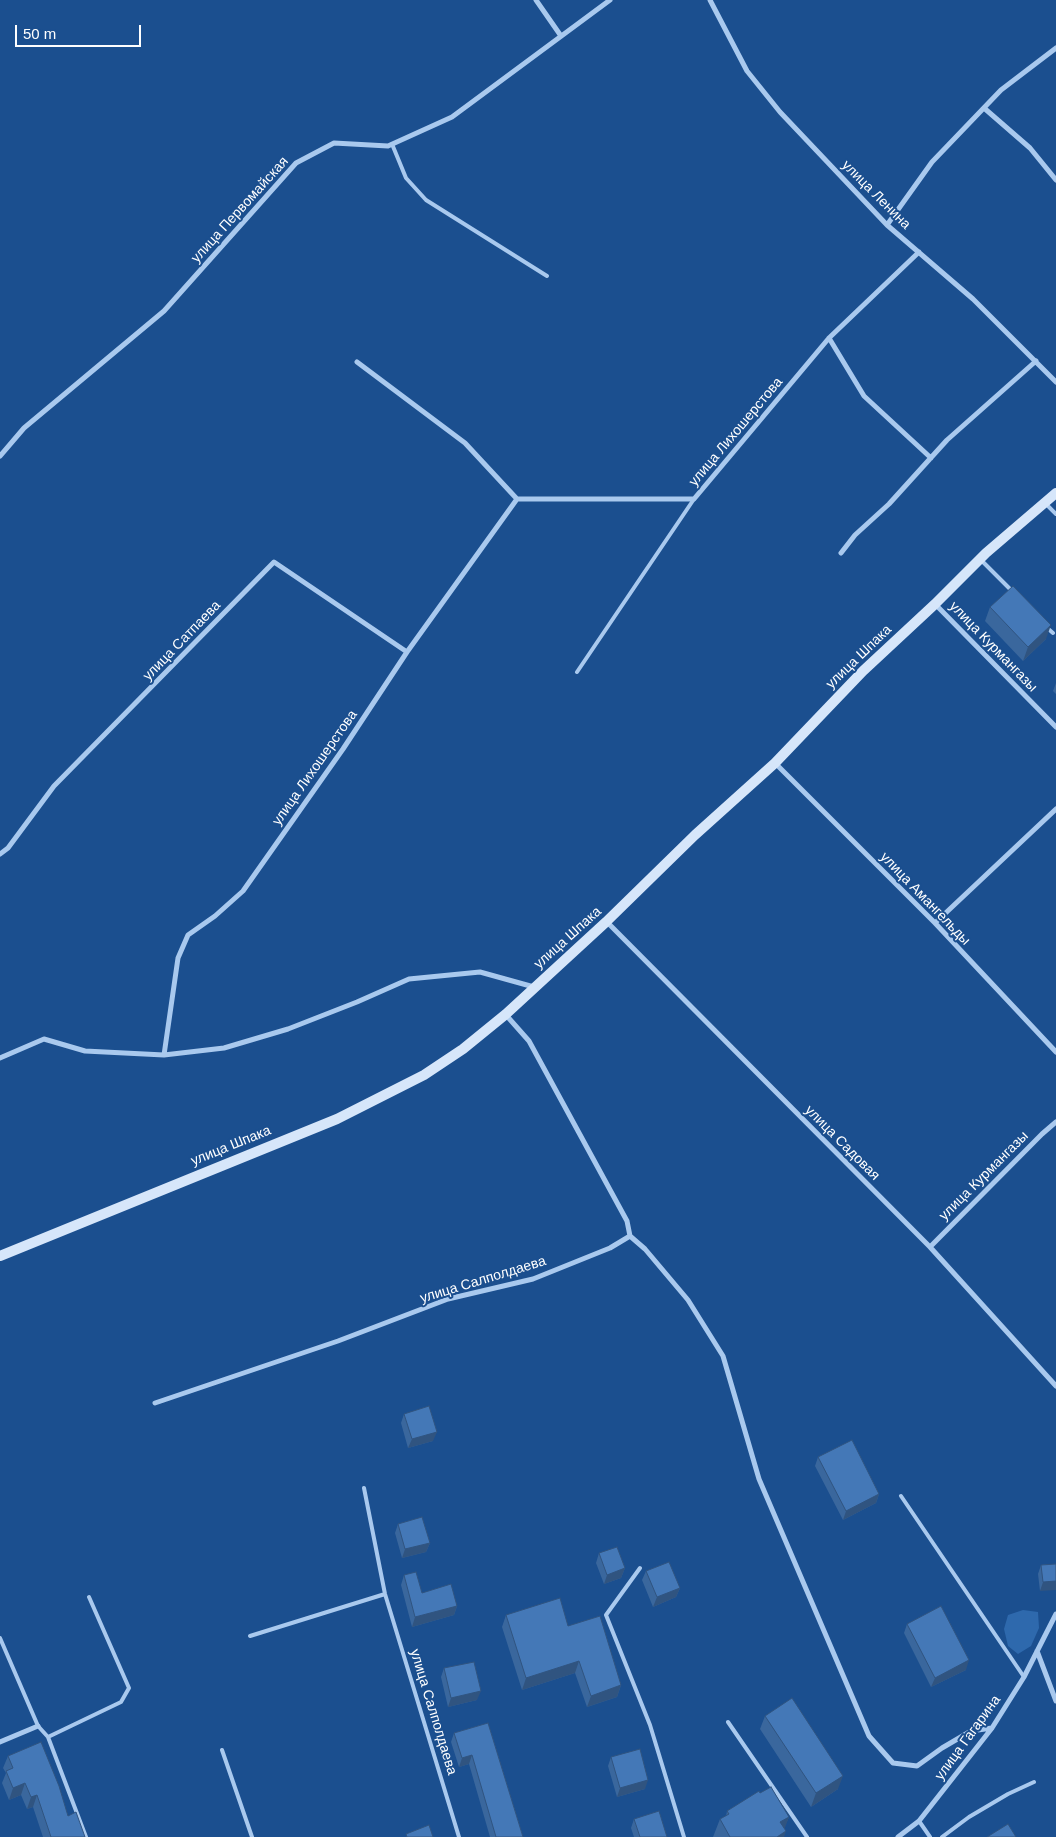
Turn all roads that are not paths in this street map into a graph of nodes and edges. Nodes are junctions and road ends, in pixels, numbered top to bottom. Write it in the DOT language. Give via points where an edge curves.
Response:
graph roads {
  1 [pos="536,0"];
  2 [pos="610,0"];
  3 [pos="710,0"];
  4 [pos="561,36"];
  5 [pos="1056,48"];
  6 [pos="984,108"];
  7 [pos="392,144"];
  8 [pos="1056,180"];
  9 [pos="887,225"];
  10 [pos="919,252"];
  11 [pos="547,276"];
  12 [pos="829,338"];
  13 [pos="1036,361"];
  14 [pos="357,362"];
  15 [pos="1056,382"];
  16 [pos="0,456"];
  17 [pos="931,458"];
  18 [pos="1056,493"];
  19 [pos="517,499"];
  20 [pos="694,499"];
  21 [pos="1046,503"];
  22 [pos="1056,514"];
  23 [pos="841,552"];
  24 [pos="980,559"];
  25 [pos="1013,593"];
  26 [pos="936,604"];
  27 [pos="1040,620"];
  28 [pos="1052,633"];
  29 [pos="407,652"];
  30 [pos="577,672"];
  31 [pos="1056,727"];
  32 [pos="774,764"];
  33 [pos="1056,809"];
  34 [pos="0,854"];
  35 [pos="606,922"];
  36 [pos="935,923"];
  37 [pos="534,987"];
  38 [pos="506,1014"];
  39 [pos="1056,1052"];
  40 [pos="164,1056"];
  41 [pos="0,1058"];
  42 [pos="1056,1122"];
  43 [pos="630,1236"];
  44 [pos="930,1247"];
  45 [pos="0,1256"];
  46 [pos="1056,1386"];
  47 [pos="155,1403"];
  48 [pos="364,1488"];
  49 [pos="901,1496"];
  50 [pos="640,1568"];
  51 [pos="385,1594"];
  52 [pos="89,1597"];
  53 [pos="1056,1614"];
  54 [pos="250,1636"];
  55 [pos="0,1638"];
  56 [pos="1037,1651"];
  57 [pos="1024,1677"];
  58 [pos="1056,1701"];
  59 [pos="728,1722"];
  60 [pos="38,1726"];
  61 [pos="992,1728"];
  62 [pos="48,1737"];
  63 [pos="0,1742"];
  64 [pos="222,1750"];
  65 [pos="1034,1782"];
  66 [pos="778,1795"];
  67 [pos="770,1800"];
  68 [pos="919,1821"];
  69 [pos="86,1837"];
  70 [pos="252,1837"];
  71 [pos="459,1837"];
  72 [pos="684,1837"];
  73 [pos="807,1837"];
  74 [pos="898,1837"];
  75 [pos="930,1837"];
  76 [pos="942,1837"];
  1 -- 4 [label="street"];
  2 -- 4 [label="street, улица Первомайская"];
  3 -- 9 [label="street, улица Ленина" via="747,71 780,112"];
  4 -- 7 [label="street, улица Первомайская" via="452,117"];
  5 -- 6 [label="street" via="1000,90"];
  6 -- 8 [label="street" via="1030,148"];
  6 -- 9 [label="street" via="932,162"];
  7 -- 11 [label="lane" via="406,178 426,200"];
  7 -- 16 [label="street, улица Первомайская" via="334,143 296,163 164,311 24,428"];
  9 -- 10 [label="street, улица Ленина"];
  10 -- 12 [label="street, улица Лихошерстова"];
  10 -- 13 [label="street, улица Ленина"];
  12 -- 17 [label="street" via="864,396"];
  12 -- 20 [label="street, улица Лихошерстова"];
  13 -- 15 [label="street, улица Ленина"];
  13 -- 17 [label="street" via="946,440"];
  14 -- 19 [label="street" via="465,443"];
  17 -- 23 [label="street"];
  18 -- 21 [label="street, улица Шпака"];
  19 -- 20 [label="street, улица Лихошерстова"];
  19 -- 29 [label="street, улица Лихошерстова"];
  20 -- 30 [label="lane"];
  21 -- 22 [label="lane"];
  21 -- 24 [label="street, улица Шпака"];
  24 -- 25 [label="lane"];
  24 -- 26 [label="street, улица Шпака"];
  26 -- 31 [label="street, улица Курмангазы"];
  26 -- 32 [label="street, улица Шпака" via="863,671"];
  27 -- 28 [label="lane"];
  29 -- 34 [label="street, улица Сатпаева" via="274,562 54,786 8,848"];
  29 -- 40 [label="street, улица Лихошерстова" via="243,891 188,935 178,958"];
  32 -- 35 [label="street, улица Шпака"];
  32 -- 36 [label="street, улица Амангельды"];
  33 -- 36 [label="street"];
  35 -- 37 [label="street, улица Шпака"];
  35 -- 44 [label="street, улица Садовая"];
  36 -- 39 [label="street, улица Амангельды"];
  37 -- 38 [label="street, улица Шпака"];
  37 -- 40 [label="street" via="480,972 410,979 288,1029 224,1048"];
  38 -- 43 [label="street" via="529,1041 627,1221"];
  38 -- 45 [label="street, улица Шпака" via="424,1075 337,1119"];
  40 -- 41 [label="street" via="85,1051 44,1039"];
  42 -- 44 [label="street, улица Курмангазы"];
  43 -- 47 [label="street, улица Салполдаева" via="610,1248 533,1279 448,1300"];
  43 -- 61 [label="street" via="688,1300 722,1356 759,1480 869,1736 893,1763 917,1766 971,1731"];
  44 -- 46 [label="street, улица Садовая"];
  48 -- 51 [label="lane, улица Салполдаева"];
  49 -- 57 [label="lane"];
  50 -- 72 [label="lane" via="606,1615 650,1725"];
  51 -- 54 [label="lane"];
  51 -- 71 [label="lane, улица Салполдаева"];
  52 -- 62 [label="lane" via="129,1688 121,1702"];
  53 -- 56 [label="street, улица Гагарина"];
  55 -- 60 [label="lane"];
  56 -- 57 [label="street, улица Гагарина"];
  56 -- 58 [label="street"];
  57 -- 61 [label="street, улица Гагарина"];
  59 -- 66 [label="lane"];
  60 -- 62 [label="lane"];
  60 -- 63 [label="street"];
  61 -- 68 [label="street, улица Гагарина"];
  62 -- 69 [label="lane"];
  64 -- 70 [label="lane"];
  65 -- 76 [label="lane" via="1000,1798"];
  66 -- 67 [label="lane"];
  66 -- 73 [label="lane"];
  68 -- 74 [label="street, улица Гагарина"];
  68 -- 75 [label="lane"];
}
